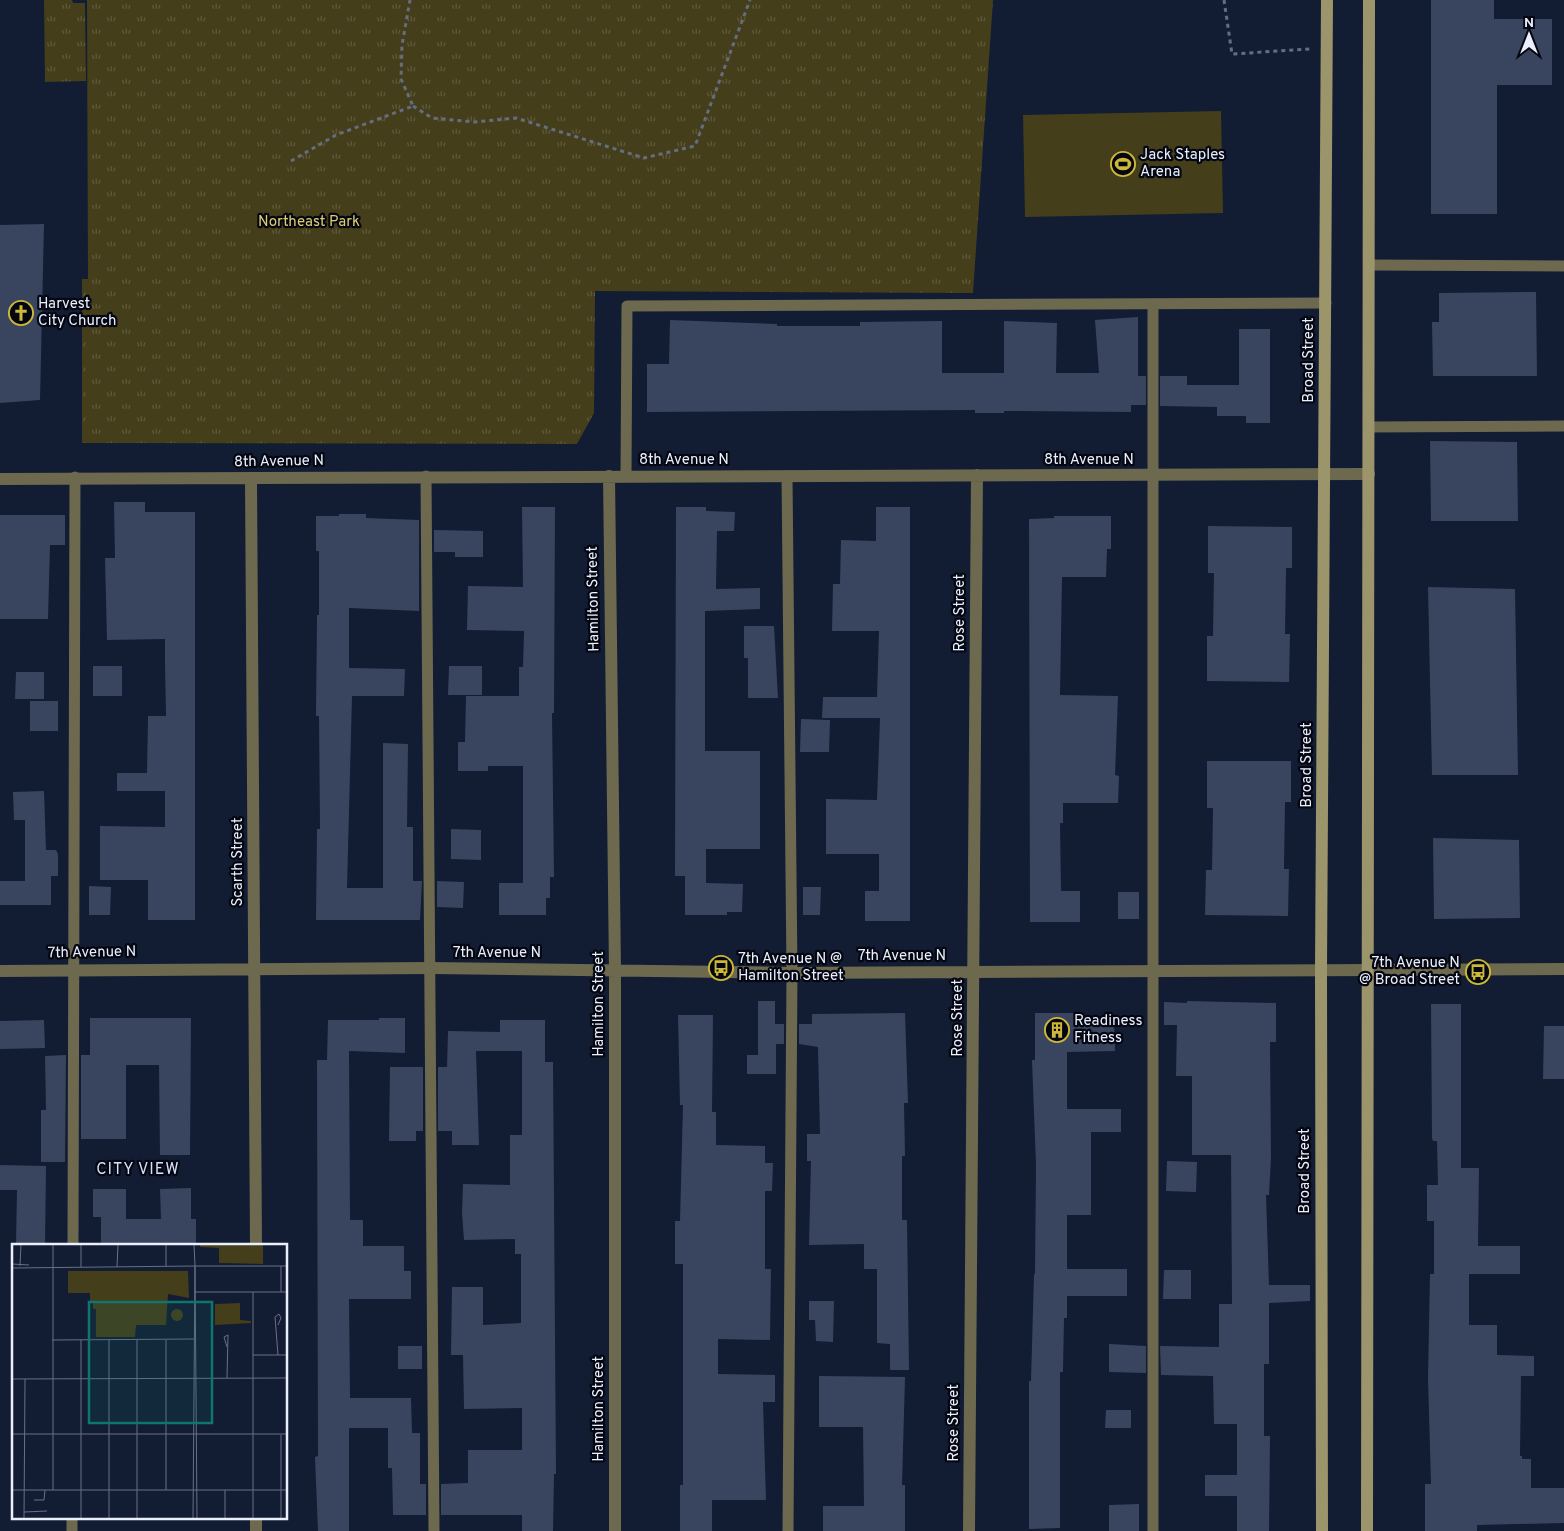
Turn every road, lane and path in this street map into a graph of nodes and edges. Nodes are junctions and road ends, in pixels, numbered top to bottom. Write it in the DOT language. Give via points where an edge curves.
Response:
graph roads {
  1 [pos="410,0"];
  2 [pos="750,0"];
  3 [pos="1224,0"];
  4 [pos="1327,0"];
  5 [pos="1369,0"];
  6 [pos="1327,48"];
  7 [pos="413,106"];
  8 [pos="291,161"];
  9 [pos="1369,265"];
  10 [pos="1564,266"];
  11 [pos="1326,303"];
  12 [pos="1153,304"];
  13 [pos="1564,426"];
  14 [pos="1369,427"];
  15 [pos="1325,474"];
  16 [pos="1369,474"];
  17 [pos="977,475"];
  18 [pos="426,476"];
  19 [pos="609,476"];
  20 [pos="626,476"];
  21 [pos="787,476"];
  22 [pos="1152,476"];
  23 [pos="75,478"];
  24 [pos="0,479"];
  25 [pos="251,479"];
  26 [pos="255,968"];
  27 [pos="432,968"];
  28 [pos="74,970"];
  29 [pos="615,970"];
  30 [pos="1152,970"];
  31 [pos="1321,970"];
  32 [pos="1368,970"];
  33 [pos="1564,970"];
  34 [pos="0,971"];
  35 [pos="792,972"];
  36 [pos="974,972"];
  37 [pos="73,1244"];
  38 [pos="256,1244"];
  39 [pos="72,1518"];
  40 [pos="256,1518"];
  41 [pos="72,1531"];
  42 [pos="256,1531"];
  43 [pos="434,1531"];
  44 [pos="615,1531"];
  45 [pos="788,1531"];
  46 [pos="970,1531"];
  47 [pos="1153,1531"];
  48 [pos="1322,1531"];
  49 [pos="1368,1531"];
  1 -- 7 [label="path" via="402,45 402,79"];
  2 -- 7 [label="path" via="695,146 644,158 516,118 474,122 432,118"];
  3 -- 6 [label="path" via="1232,54"];
  4 -- 6 [label="main road, Broad Street"];
  5 -- 9 [label="main road"];
  6 -- 11 [label="main road, Broad Street"];
  7 -- 8 [label="path" via="336,135"];
  9 -- 10 [label="lane"];
  9 -- 14 [label="main road"];
  11 -- 12 [label="lane"];
  11 -- 15 [label="main road, Broad Street"];
  12 -- 20 [label="lane" via="627,306"];
  12 -- 22 [label="lane"];
  13 -- 14 [label="lane"];
  14 -- 16 [label="main road"];
  15 -- 16 [label="street, 8th Avenue N"];
  15 -- 22 [label="street, 8th Avenue N"];
  15 -- 31 [label="main road, Broad Street"];
  16 -- 32 [label="main road"];
  17 -- 21 [label="street, 8th Avenue N"];
  17 -- 22 [label="street, 8th Avenue N"];
  17 -- 36 [label="street, Rose Street"];
  18 -- 19 [label="street, 8th Avenue N"];
  18 -- 25 [label="street, 8th Avenue N"];
  18 -- 27 [label="lane"];
  19 -- 20 [label="street, 8th Avenue N"];
  19 -- 29 [label="street, Hamilton Street"];
  20 -- 21 [label="street, 8th Avenue N"];
  21 -- 35 [label="lane"];
  22 -- 30 [label="lane"];
  23 -- 24 [label="street, 8th Avenue N"];
  23 -- 25 [label="street, 8th Avenue N"];
  23 -- 28 [label="lane"];
  25 -- 26 [label="street, Scarth Street"];
  26 -- 27 [label="street, 7th Avenue N"];
  26 -- 28 [label="street, 7th Avenue N"];
  26 -- 38 [label="street, Scarth Street"];
  27 -- 29 [label="street, 7th Avenue N"];
  27 -- 43 [label="lane"];
  28 -- 34 [label="street, 7th Avenue N"];
  28 -- 37 [label="lane"];
  29 -- 35 [label="street, 7th Avenue N"];
  29 -- 44 [label="street, Hamilton Street"];
  30 -- 31 [label="street, 7th Avenue N"];
  30 -- 36 [label="street, 7th Avenue N"];
  30 -- 47 [label="lane"];
  31 -- 32 [label="street, 7th Avenue N"];
  31 -- 48 [label="main road, Broad Street"];
  32 -- 33 [label="street, 7th Avenue N"];
  32 -- 49 [label="main road"];
  35 -- 36 [label="street, 7th Avenue N"];
  35 -- 45 [label="lane"];
  36 -- 46 [label="street, Rose Street"];
  39 -- 41 [label="lane"];
  40 -- 42 [label="street"];
}
